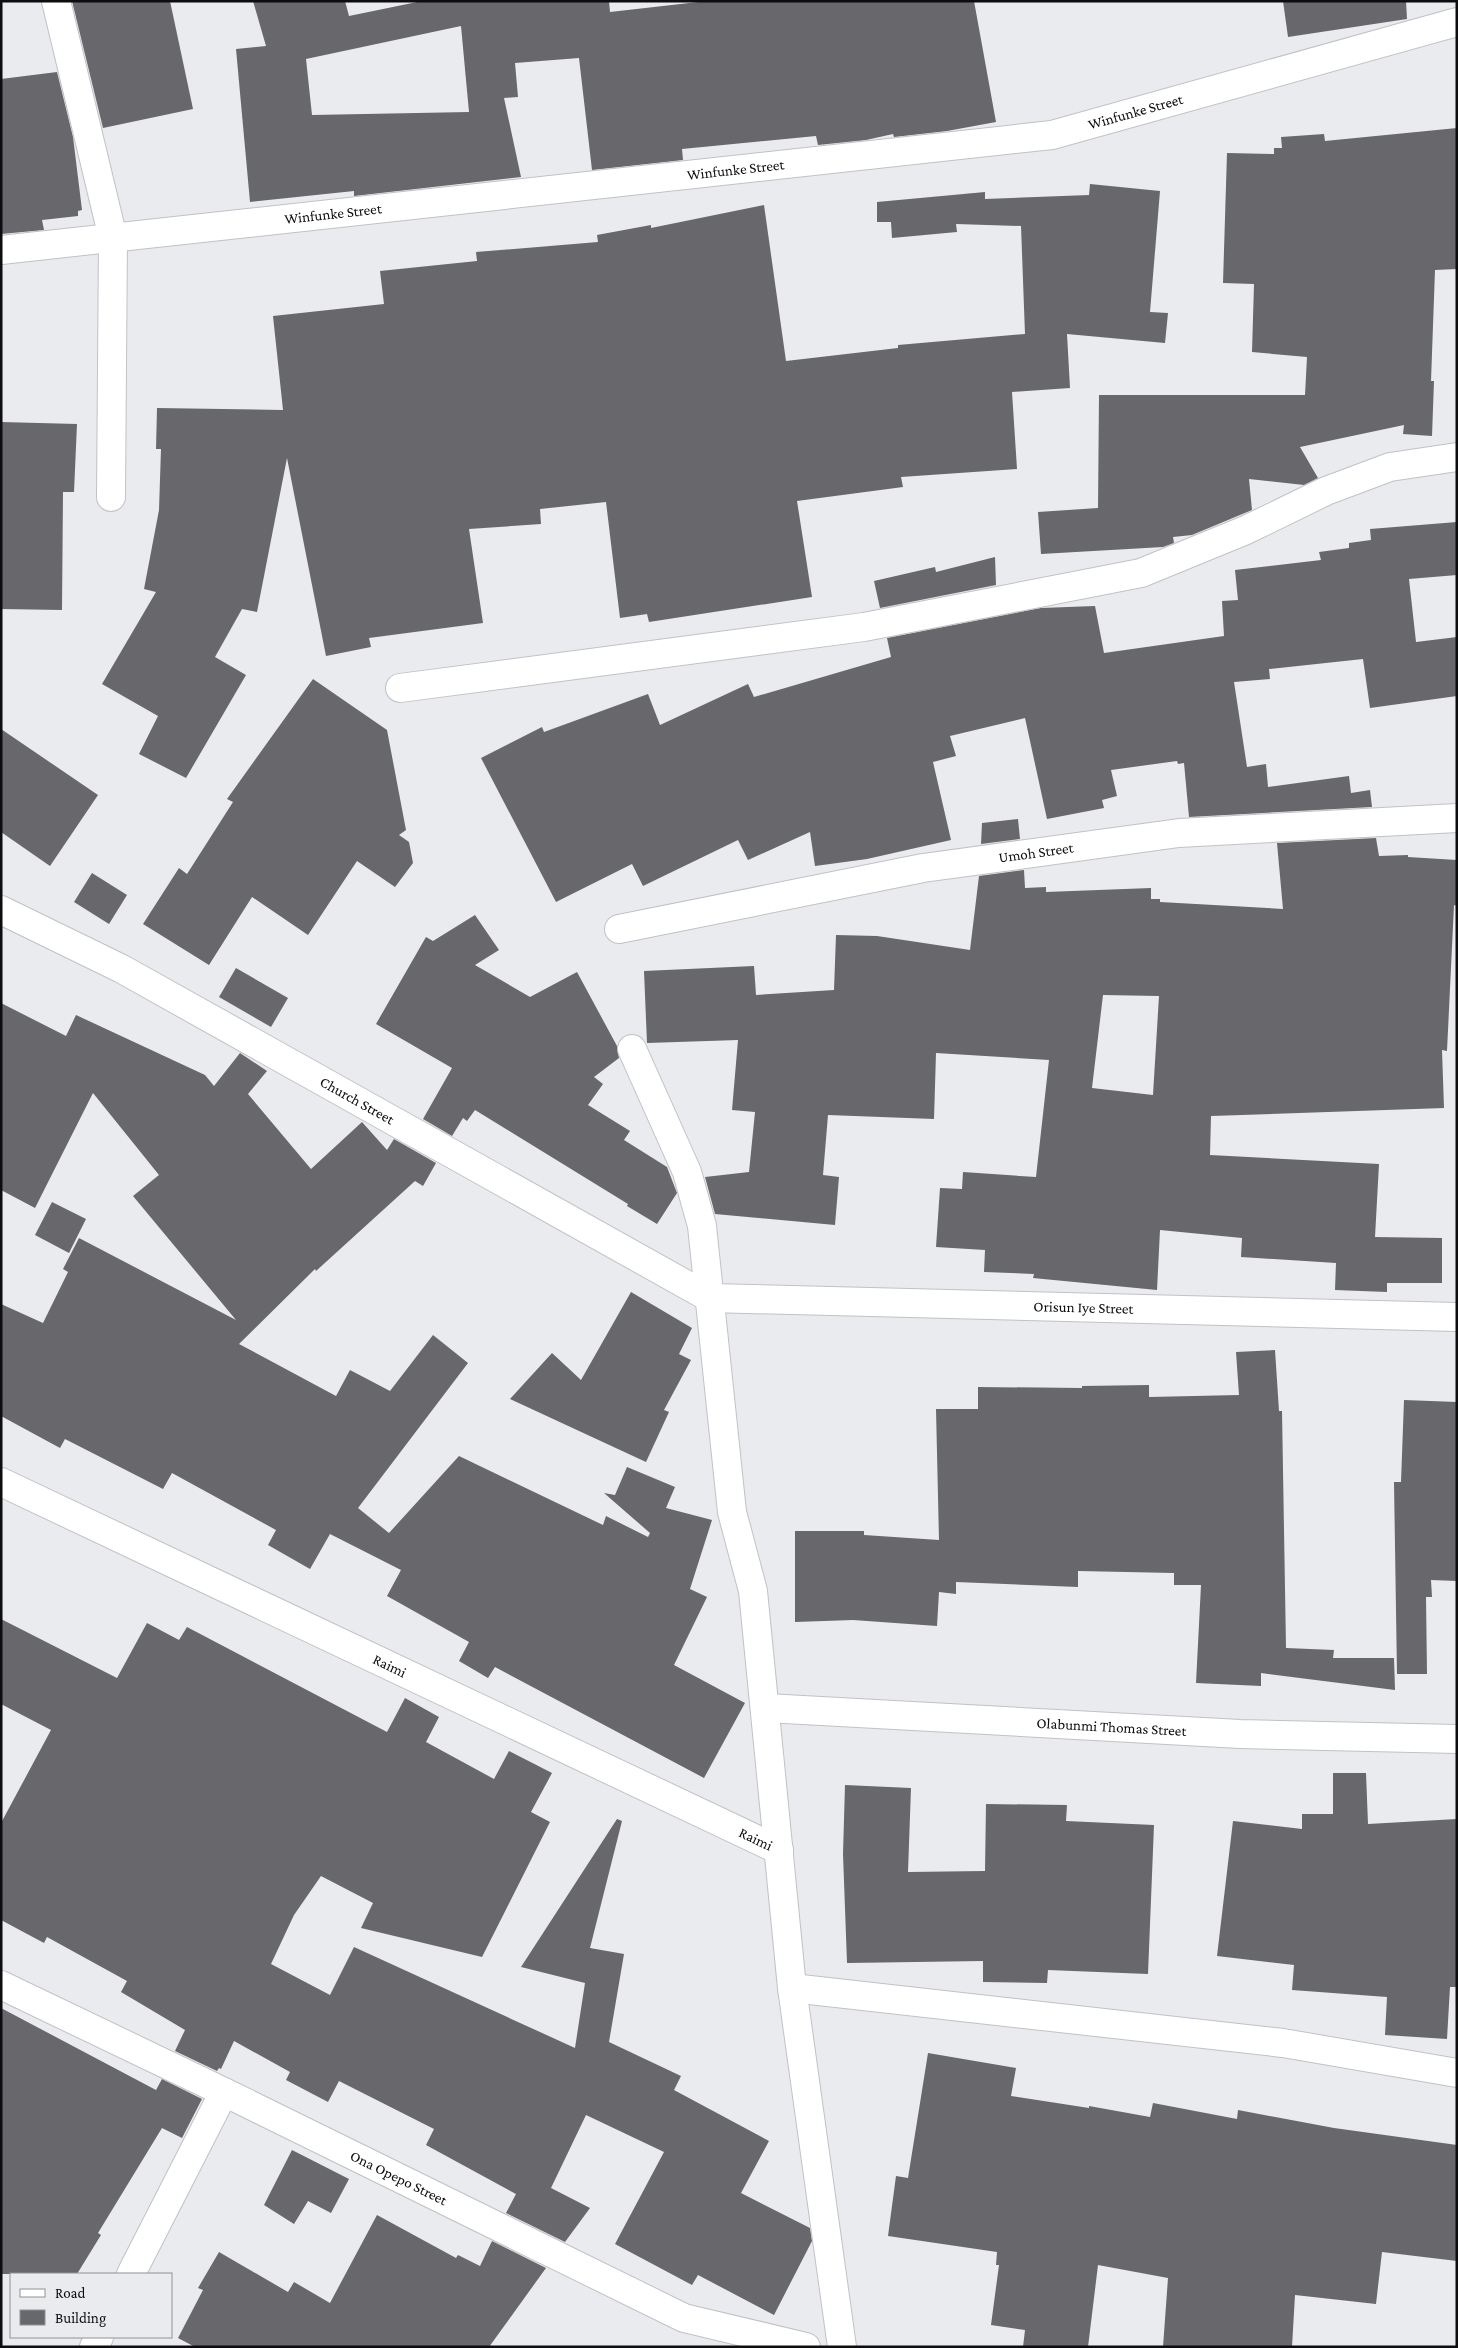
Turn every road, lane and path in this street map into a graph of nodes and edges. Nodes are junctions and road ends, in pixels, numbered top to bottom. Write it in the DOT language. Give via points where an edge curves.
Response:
graph roads {
  1 [pos="56,1"];
  2 [pos="1457,22"];
  3 [pos="113,238"];
  4 [pos="1,250"];
  5 [pos="1457,456"];
  6 [pos="110,497"];
  7 [pos="400,688"];
  8 [pos="1457,818"];
  9 [pos="1,910"];
  10 [pos="619,929"];
  11 [pos="632,1049"];
  12 [pos="710,1298"];
  13 [pos="1457,1317"];
  14 [pos="1,1482"];
  15 [pos="766,1708"];
  16 [pos="1457,1739"];
  17 [pos="779,1850"];
  18 [pos="1,1986"];
  19 [pos="792,1988"];
  20 [pos="1457,2073"];
  21 [pos="224,2092"];
  22 [pos="132,2273"];
  23 [pos="806,2347"];
  24 [pos="842,2347"];
  1 -- 3 [label="street"];
  2 -- 3 [label="street, Winfunke Street" via="1052,135"];
  3 -- 4 [label="street, Winfunke Street"];
  3 -- 6 [label="street"];
  5 -- 7 [label="street" via="1390,467 1142,573 864,627"];
  8 -- 10 [label="street, Umoh Street" via="1179,833 923,868"];
  9 -- 12 [label="street, Church Street" via="122,969"];
  11 -- 12 [label="street" via="687,1172 702,1226"];
  12 -- 13 [label="street, Orisun Iye Street"];
  12 -- 15 [label="street" via="732,1512 753,1591"];
  14 -- 17 [label="street, Raimi"];
  15 -- 16 [label="street, Olabunmi Thomas Street" via="1240,1734"];
  15 -- 17 [label="street"];
  17 -- 19 [label="street"];
  18 -- 21 [label="street, Ona Opepo Street"];
  19 -- 20 [label="street" via="1283,2043"];
  19 -- 24 [label="street"];
  21 -- 22 [label="street"];
  21 -- 23 [label="street, Ona Opepo Street" via="684,2318"];
}
